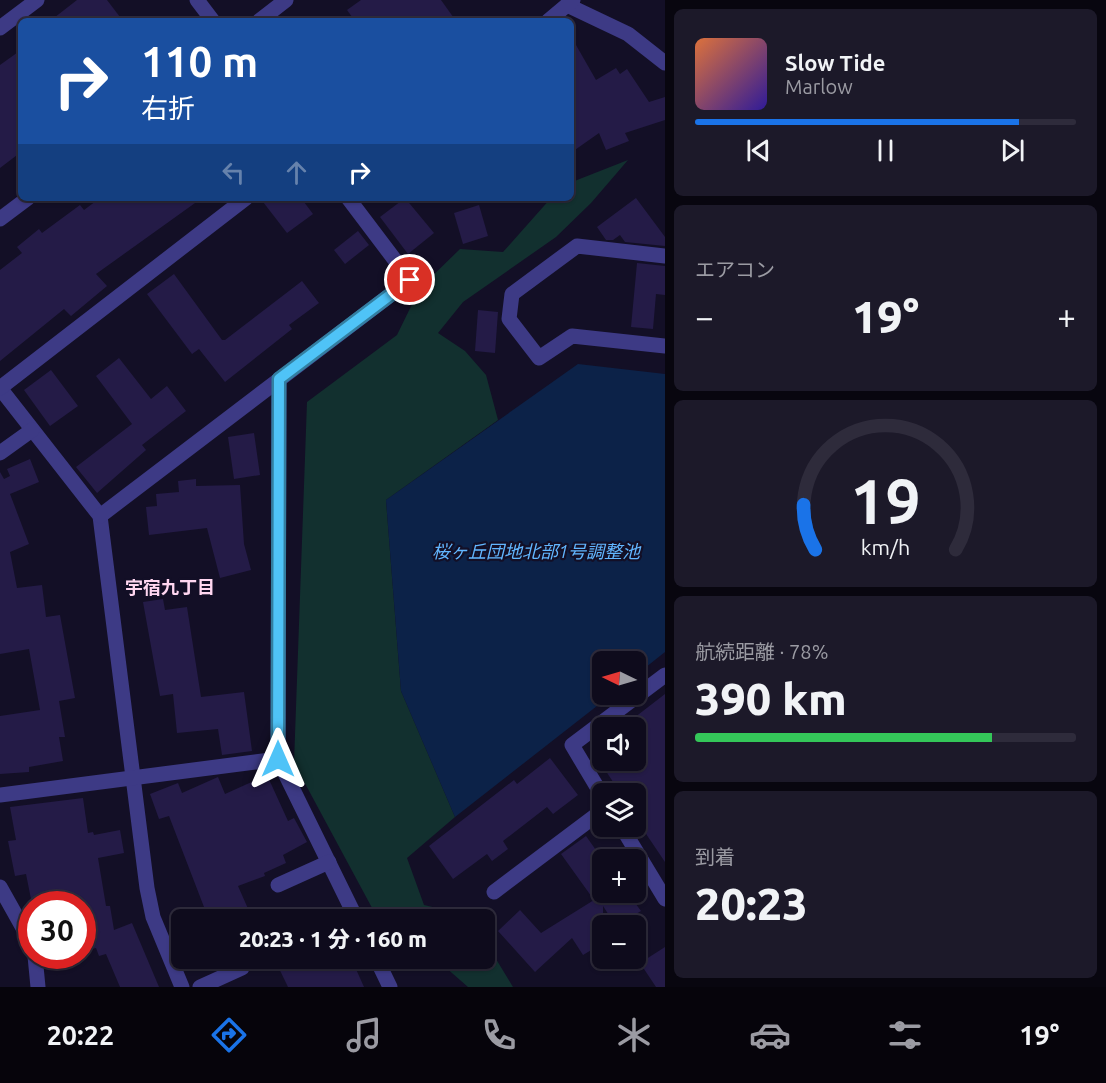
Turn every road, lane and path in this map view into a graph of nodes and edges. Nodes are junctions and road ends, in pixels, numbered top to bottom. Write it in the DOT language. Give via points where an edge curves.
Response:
graph roads {
  1 [pos="37,0"];
  2 [pos="197,0"];
  3 [pos="286,0"];
  4 [pos="570,2"];
  5 [pos="211,18"];
  6 [pos="263,18"];
  7 [pos="551,18"];
  8 [pos="0,28"];
  9 [pos="665,63"];
  10 [pos="24,201"];
  11 [pos="242,201"];
  12 [pos="350,201"];
  13 [pos="0,219"];
  14 [pos="665,256"];
  15 [pos="665,346"];
  16 [pos="279,379"];
  17 [pos="0,388"];
  18 [pos="32,430"];
  19 [pos="0,453"];
  20 [pos="100,516"];
  21 [pos="665,675"];
  22 [pos="278,759"];
  23 [pos="134,777"];
  24 [pos="595,783"];
  25 [pos="0,795"];
  26 [pos="592,818"];
  27 [pos="628,837"];
  28 [pos="329,862"];
  29 [pos="278,885"];
  30 [pos="0,887"];
  31 [pos="494,892"];
  32 [pos="665,899"];
  33 [pos="352,909"];
  34 [pos="18,919"];
  35 [pos="36,969"];
  36 [pos="240,969"];
  37 [pos="381,969"];
  38 [pos="38,987"];
  39 [pos="182,987"];
  40 [pos="200,987"];
  41 [pos="390,987"];
  1 -- 8 [label="street"];
  2 -- 5 [label="street"];
  3 -- 6 [label="street"];
  4 -- 7 [label="street"];
  4 -- 9 [label="street" via="628,34"];
  10 -- 13 [label="street"];
  11 -- 17 [label="street"];
  12 -- 16 [label="street" via="410,280"];
  14 -- 15 [label="street" via="577,246 512,294 509,319 539,358 572,336"];
  16 -- 20 [label="street"];
  16 -- 22 [label="street"];
  17 -- 18 [label="street"];
  18 -- 19 [label="street"];
  18 -- 20 [label="street"];
  20 -- 23 [label="street"];
  21 -- 24 [label="street" via="572,745"];
  22 -- 23 [label="street"];
  22 -- 28 [label="street"];
  23 -- 25 [label="street"];
  23 -- 39 [label="street" via="153,917"];
  26 -- 31 [label="street"];
  27 -- 32 [label="street"];
  28 -- 29 [label="street"];
  28 -- 33 [label="street"];
  30 -- 34 [label="street"];
  35 -- 38 [label="street"];
  36 -- 40 [label="street"];
  37 -- 41 [label="street"];
}
